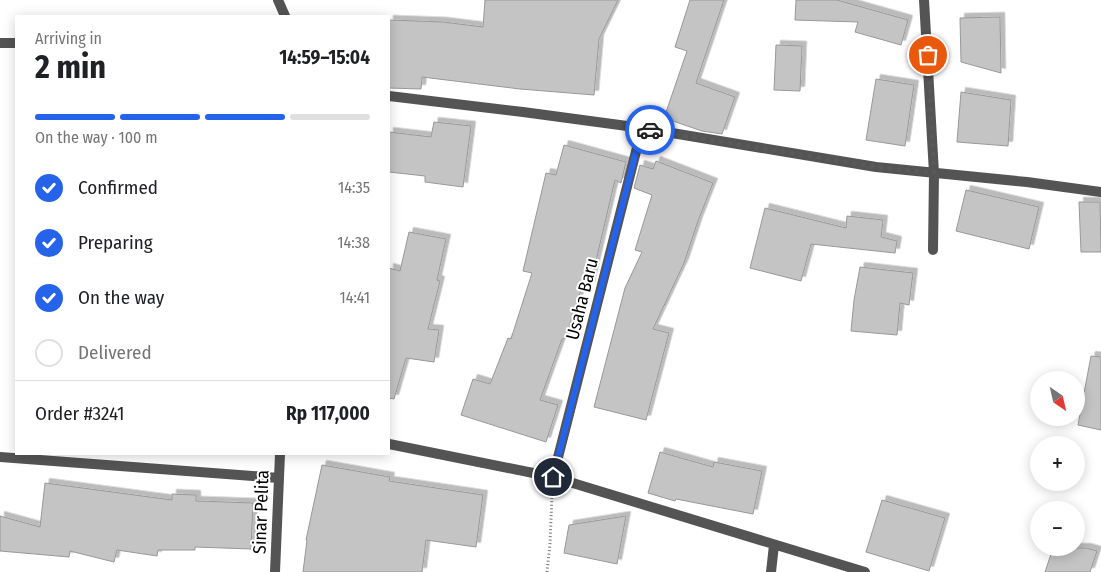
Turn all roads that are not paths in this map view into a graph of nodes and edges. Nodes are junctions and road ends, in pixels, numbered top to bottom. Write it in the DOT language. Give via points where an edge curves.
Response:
graph roads {
  1 [pos="278,0"];
  2 [pos="287,0"];
  3 [pos="924,0"];
  4 [pos="285,15"];
  5 [pos="0,43"];
  6 [pos="15,43"];
  7 [pos="390,96"];
  8 [pos="642,128"];
  9 [pos="934,173"];
  10 [pos="1101,192"];
  11 [pos="933,250"];
  12 [pos="390,444"];
  13 [pos="280,455"];
  14 [pos="0,457"];
  15 [pos="553,477"];
  16 [pos="279,478"];
  17 [pos="774,545"];
  18 [pos="275,572"];
  19 [pos="771,572"];
  20 [pos="865,572"];
  1 -- 4 [label="street"];
  2 -- 4 [label="street"];
  3 -- 9 [label="street"];
  5 -- 6 [label="street"];
  7 -- 8 [label="street"];
  8 -- 9 [label="street" via="876,167"];
  8 -- 15 [label="street, Usaha Baru"];
  9 -- 10 [label="street"];
  9 -- 11 [label="street"];
  12 -- 15 [label="street"];
  13 -- 16 [label="street, Sinar Pelita"];
  14 -- 16 [label="street"];
  15 -- 17 [label="street"];
  16 -- 18 [label="street, Sinar Pelita"];
  17 -- 19 [label="street"];
  17 -- 20 [label="street"];
}
